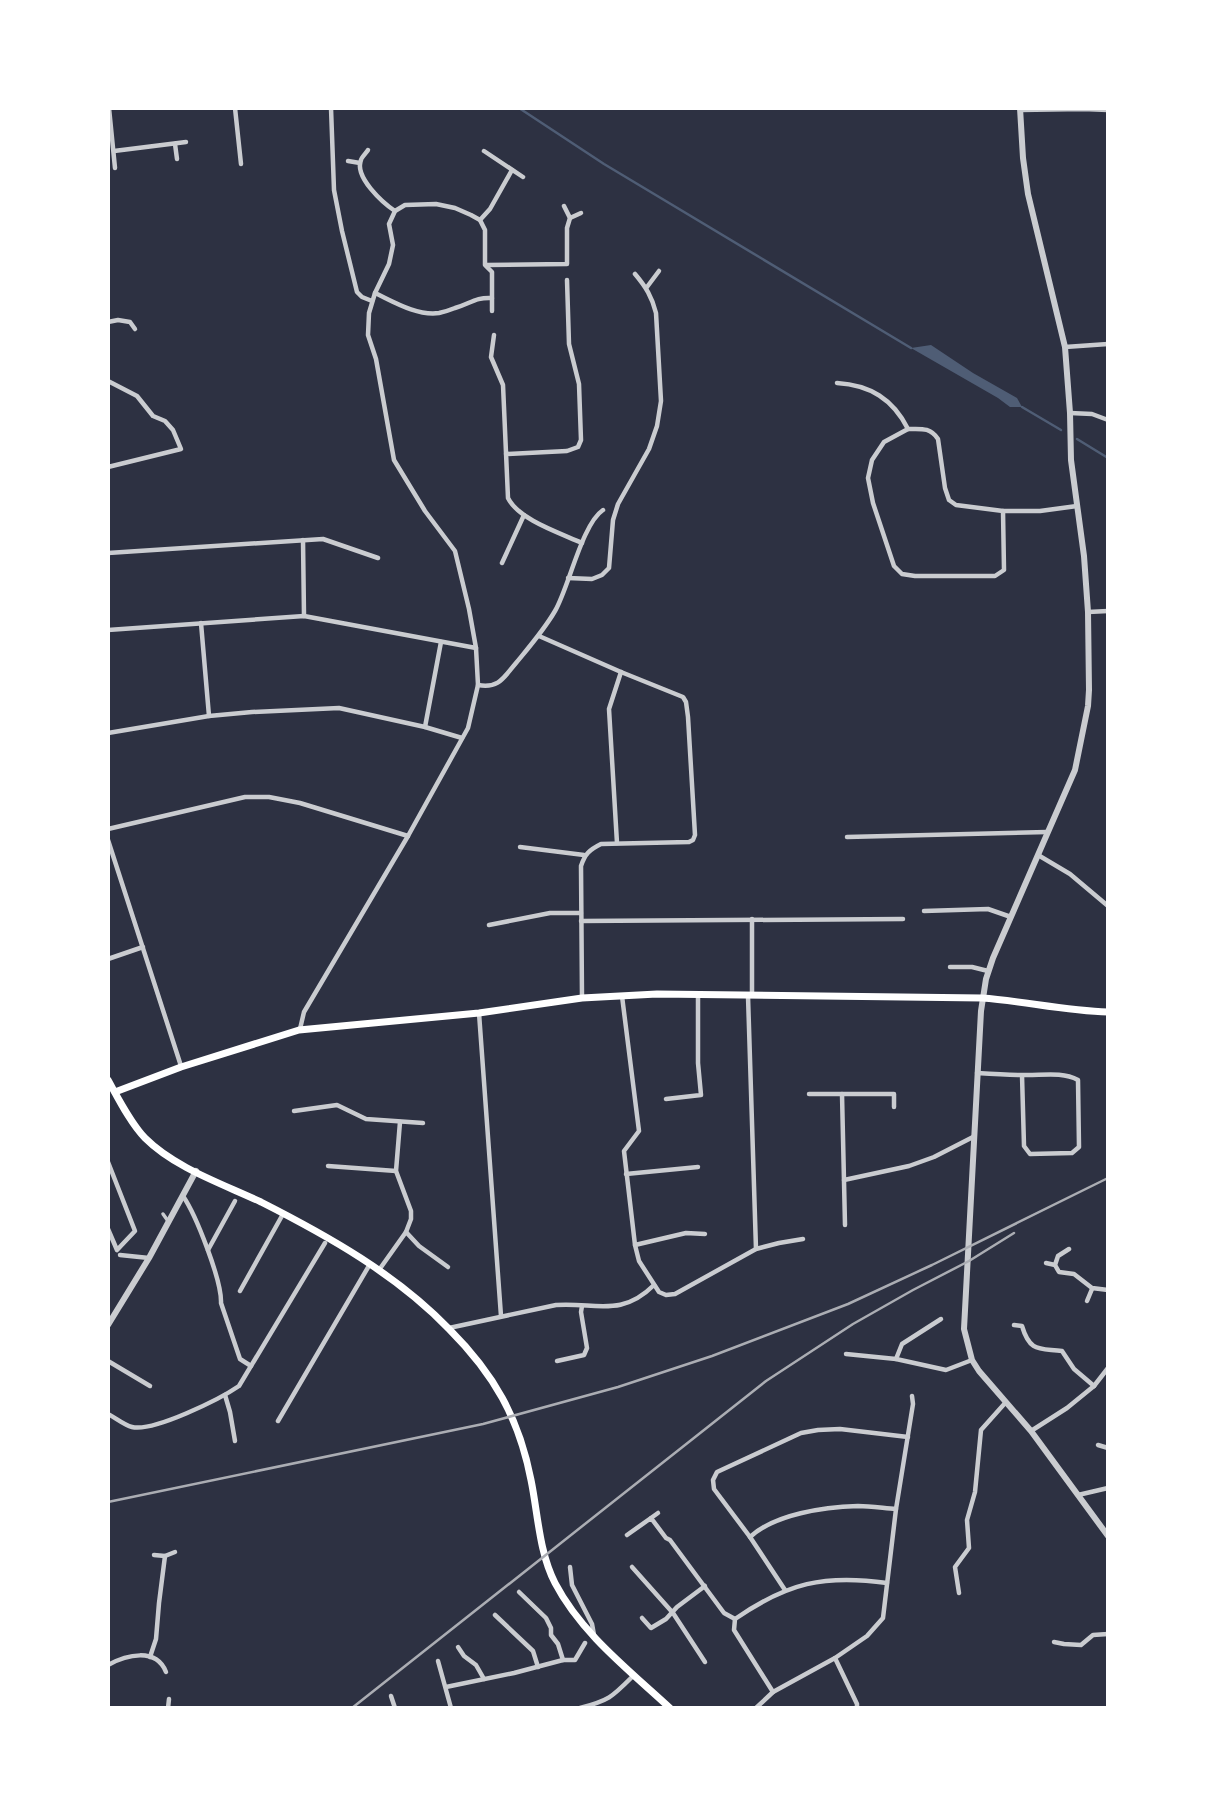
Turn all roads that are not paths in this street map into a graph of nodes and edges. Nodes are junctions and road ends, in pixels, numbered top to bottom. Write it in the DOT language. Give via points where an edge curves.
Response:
graph roads {
  1 [pos="108,108"];
  2 [pos="235,108"];
  3 [pos="331,108"];
  4 [pos="1020,109"];
  5 [pos="1108,110"];
  6 [pos="186,142"];
  7 [pos="175,144"];
  8 [pos="368,150"];
  9 [pos="114,151"];
  10 [pos="484,151"];
  11 [pos="177,159"];
  12 [pos="348,162"];
  13 [pos="360,163"];
  14 [pos="241,164"];
  15 [pos="115,168"];
  16 [pos="512,170"];
  17 [pos="523,177"];
  18 [pos="564,206"];
  19 [pos="395,211"];
  20 [pos="581,213"];
  21 [pos="569,218"];
  22 [pos="480,220"];
  23 [pos="485,265"];
  24 [pos="659,271"];
  25 [pos="635,274"];
  26 [pos="568,280"];
  27 [pos="647,287"];
  28 [pos="375,293"];
  29 [pos="492,298"];
  30 [pos="372,301"];
  31 [pos="492,311"];
  32 [pos="108,322"];
  33 [pos="135,329"];
  34 [pos="494,335"];
  35 [pos="1108,344"];
  36 [pos="1065,347"];
  37 [pos="108,381"];
  38 [pos="837,383"];
  39 [pos="1070,413"];
  40 [pos="1108,420"];
  41 [pos="908,429"];
  42 [pos="506,454"];
  43 [pos="108,467"];
  44 [pos="1077,506"];
  45 [pos="603,510"];
  46 [pos="1003,511"];
  47 [pos="524,515"];
  48 [pos="303,540"];
  49 [pos="582,543"];
  50 [pos="108,553"];
  51 [pos="378,558"];
  52 [pos="502,563"];
  53 [pos="568,578"];
  54 [pos="1108,611"];
  55 [pos="1088,612"];
  56 [pos="304,616"];
  57 [pos="201,623"];
  58 [pos="108,630"];
  59 [pos="539,636"];
  60 [pos="440,642"];
  61 [pos="475,648"];
  62 [pos="621,672"];
  63 [pos="478,685"];
  64 [pos="209,716"];
  65 [pos="425,727"];
  66 [pos="108,733"];
  67 [pos="462,738"];
  68 [pos="108,829"];
  69 [pos="1048,832"];
  70 [pos="408,836"];
  71 [pos="847,837"];
  72 [pos="108,840"];
  73 [pos="617,843"];
  74 [pos="520,847"];
  75 [pos="584,855"];
  76 [pos="1038,855"];
  77 [pos="1108,906"];
  78 [pos="924,911"];
  79 [pos="581,913"];
  80 [pos="1012,918"];
  81 [pos="752,919"];
  82 [pos="903,919"];
  83 [pos="581,921"];
  84 [pos="489,925"];
  85 [pos="143,947"];
  86 [pos="108,958"];
  87 [pos="950,967"];
  88 [pos="988,971"];
  89 [pos="698,994"];
  90 [pos="622,995"];
  91 [pos="750,996"];
  92 [pos="582,998"];
  93 [pos="982,998"];
  94 [pos="1108,1012"];
  95 [pos="479,1013"];
  96 [pos="299,1030"];
  97 [pos="181,1067"];
  98 [pos="977,1073"];
  99 [pos="1022,1076"];
  100 [pos="108,1080"];
  101 [pos="115,1092"];
  102 [pos="809,1094"];
  103 [pos="842,1094"];
  104 [pos="666,1099"];
  105 [pos="894,1107"];
  106 [pos="294,1111"];
  107 [pos="400,1122"];
  108 [pos="423,1123"];
  109 [pos="973,1138"];
  110 [pos="108,1162"];
  111 [pos="328,1166"];
  112 [pos="698,1167"];
  113 [pos="196,1171"];
  114 [pos="396,1171"];
  115 [pos="626,1174"];
  116 [pos="844,1180"];
  117 [pos="240,1193"];
  118 [pos="183,1196"];
  119 [pos="235,1201"];
  120 [pos="163,1214"];
  121 [pos="284,1214"];
  122 [pos="169,1223"];
  123 [pos="845,1225"];
  124 [pos="108,1228"];
  125 [pos="406,1232"];
  126 [pos="705,1234"];
  127 [pos="803,1239"];
  128 [pos="327,1241"];
  129 [pos="635,1245"];
  130 [pos="756,1249"];
  131 [pos="1069,1249"];
  132 [pos="207,1250"];
  133 [pos="120,1255"];
  134 [pos="149,1258"];
  135 [pos="1046,1263"];
  136 [pos="370,1264"];
  137 [pos="1055,1265"];
  138 [pos="448,1266"];
  139 [pos="379,1270"];
  140 [pos="654,1285"];
  141 [pos="1092,1288"];
  142 [pos="1108,1290"];
  143 [pos="240,1291"];
  144 [pos="1087,1301"];
  145 [pos="582,1306"];
  146 [pos="500,1317"];
  147 [pos="941,1319"];
  148 [pos="108,1325"];
  149 [pos="1014,1325"];
  150 [pos="449,1328"];
  151 [pos="846,1354"];
  152 [pos="896,1359"];
  153 [pos="972,1360"];
  154 [pos="557,1361"];
  155 [pos="108,1362"];
  156 [pos="251,1366"];
  157 [pos="1108,1368"];
  158 [pos="150,1386"];
  159 [pos="1094,1386"];
  160 [pos="225,1395"];
  161 [pos="912,1396"];
  162 [pos="1007,1402"];
  163 [pos="108,1414"];
  164 [pos="278,1421"];
  165 [pos="1031,1431"];
  166 [pos="909,1437"];
  167 [pos="235,1441"];
  168 [pos="1098,1445"];
  169 [pos="1108,1448"];
  170 [pos="1108,1488"];
  171 [pos="1078,1495"];
  172 [pos="896,1509"];
  173 [pos="658,1513"];
  174 [pos="651,1518"];
  175 [pos="1107,1534"];
  176 [pos="627,1535"];
  177 [pos="750,1537"];
  178 [pos="175,1552"];
  179 [pos="154,1555"];
  180 [pos="165,1556"];
  181 [pos="570,1567"];
  182 [pos="632,1567"];
  183 [pos="887,1583"];
  184 [pos="705,1586"];
  185 [pos="785,1590"];
  186 [pos="519,1592"];
  187 [pos="959,1593"];
  188 [pos="673,1614"];
  189 [pos="495,1615"];
  190 [pos="642,1618"];
  191 [pos="735,1619"];
  192 [pos="1108,1634"];
  193 [pos="594,1636"];
  194 [pos="1054,1642"];
  195 [pos="585,1643"];
  196 [pos="458,1647"];
  197 [pos="150,1657"];
  198 [pos="835,1658"];
  199 [pos="563,1660"];
  200 [pos="438,1661"];
  201 [pos="705,1662"];
  202 [pos="108,1665"];
  203 [pos="538,1667"];
  204 [pos="166,1672"];
  205 [pos="634,1675"];
  206 [pos="484,1679"];
  207 [pos="446,1687"];
  208 [pos="773,1692"];
  209 [pos="391,1696"];
  210 [pos="169,1699"];
  211 [pos="603,1705"];
  212 [pos="168,1707"];
  213 [pos="394,1707"];
  214 [pos="451,1707"];
  215 [pos="580,1707"];
  216 [pos="670,1707"];
  217 [pos="756,1707"];
  218 [pos="857,1707"];
  1 -- 9 [label="street"];
  2 -- 14 [label="street"];
  3 -- 30 [label="street" via="334,190 342,231 356,292"];
  4 -- 5 [label="street"];
  4 -- 36 [label="street" via="1028,194"];
  6 -- 7 [label="street"];
  7 -- 9 [label="street"];
  7 -- 11 [label="street"];
  8 -- 13 [label="street"];
  9 -- 15 [label="street"];
  10 -- 16 [label="street"];
  12 -- 13 [label="street"];
  13 -- 19 [label="street" via="367,183"];
  16 -- 17 [label="street"];
  16 -- 22 [label="street"];
  18 -- 21 [label="street"];
  19 -- 22 [label="street" via="405,205 436,204"];
  19 -- 28 [label="street" via="389,224 393,245 389,264"];
  20 -- 21 [label="street"];
  21 -- 23 [label="street" via="567,264"];
  22 -- 23 [label="street" via="485,230"];
  23 -- 29 [label="street" via="492,272"];
  24 -- 27 [label="street"];
  25 -- 27 [label="street"];
  26 -- 42 [label="street" via="569,345 579,384 581,440 578,447 567,451"];
  27 -- 53 [label="street" via="657,334 661,401 657,426 618,503 608,568 592,579"];
  28 -- 29 [label="street" via="408,308 439,313"];
  28 -- 30 [label="street"];
  29 -- 31 [label="street"];
  30 -- 61 [label="street" via="368,335 394,460 455,551"];
  32 -- 33 [label="street" via="130,323"];
  34 -- 42 [label="street" via="491,357 503,385"];
  35 -- 36 [label="street"];
  36 -- 39 [label="street"];
  37 -- 43 [label="street" via="137,396 153,416 165,421 181,449"];
  38 -- 41 [label="street" via="854,384 884,400 900,413"];
  39 -- 40 [label="street"];
  39 -- 44 [label="street"];
  41 -- 46 [label="street" via="927,429 939,439 949,500 956,505"];
  41 -- 46 [label="street" via="884,442 872,460 868,478 894,566 902,574 995,576 1004,570"];
  42 -- 47 [label="street" via="508,498"];
  44 -- 46 [label="street"];
  44 -- 55 [label="street"];
  45 -- 49 [label="street" via="596,514"];
  47 -- 49 [label="street"];
  47 -- 52 [label="street"];
  48 -- 50 [label="street"];
  48 -- 51 [label="street" via="323,539"];
  48 -- 56 [label="street"];
  49 -- 53 [label="street"];
  53 -- 59 [label="street"];
  54 -- 55 [label="street"];
  55 -- 69 [label="street" via="1088,706 1074,770"];
  56 -- 57 [label="street"];
  56 -- 60 [label="street"];
  57 -- 58 [label="street"];
  57 -- 64 [label="street"];
  59 -- 62 [label="street"];
  59 -- 63 [label="street" via="499,684"];
  60 -- 61 [label="street"];
  60 -- 65 [label="street"];
  61 -- 63 [label="street"];
  62 -- 73 [label="street" via="608,709"];
  62 -- 73 [label="street" via="686,702 695,835 689,842"];
  63 -- 67 [label="street"];
  64 -- 65 [label="street" via="339,708"];
  64 -- 66 [label="street"];
  65 -- 67 [label="street"];
  67 -- 70 [label="street"];
  68 -- 70 [label="street" via="245,797 270,797"];
  69 -- 71 [label="street"];
  69 -- 76 [label="street"];
  70 -- 96 [label="street" via="304,1012"];
  72 -- 85 [label="street"];
  73 -- 75 [label="street" via="601,844"];
  74 -- 75 [label="street"];
  75 -- 79 [label="street"];
  76 -- 77 [label="street"];
  76 -- 80 [label="street"];
  78 -- 80 [label="street" via="988,909"];
  79 -- 83 [label="street"];
  79 -- 84 [label="street" via="550,913"];
  80 -- 88 [label="street"];
  81 -- 82 [label="street"];
  81 -- 83 [label="street"];
  81 -- 91 [label="street"];
  83 -- 92 [label="street"];
  85 -- 86 [label="street"];
  85 -- 97 [label="street"];
  87 -- 88 [label="street"];
  88 -- 93 [label="street"];
  89 -- 90 [label="main road"];
  89 -- 91 [label="main road"];
  89 -- 104 [label="street" via="701,1095"];
  90 -- 92 [label="main road"];
  90 -- 115 [label="street" via="639,1131 624,1151"];
  91 -- 93 [label="main road"];
  91 -- 130 [label="street"];
  92 -- 95 [label="main road"];
  93 -- 94 [label="main road"];
  93 -- 98 [label="street"];
  95 -- 96 [label="main road"];
  95 -- 146 [label="street"];
  96 -- 97 [label="main road"];
  97 -- 101 [label="main road"];
  98 -- 99 [label="street"];
  98 -- 109 [label="street"];
  99 -- 99 [label="street" via="1077,1080 1079,1147 1072,1153 1030,1154 1024,1146"];
  100 -- 101 [label="main road"];
  101 -- 113 [label="main road" via="145,1139"];
  102 -- 103 [label="street"];
  103 -- 105 [label="street" via="894,1094"];
  103 -- 116 [label="street"];
  106 -- 107 [label="street" via="337,1105 366,1119"];
  107 -- 108 [label="street"];
  107 -- 114 [label="street"];
  109 -- 116 [label="street" via="925,1161"];
  109 -- 153 [label="street" via="964,1329"];
  110 -- 124 [label="street" via="135,1231 117,1250"];
  111 -- 114 [label="street"];
  112 -- 115 [label="street"];
  113 -- 117 [label="main road"];
  113 -- 118 [label="street"];
  114 -- 125 [label="street" via="411,1211"];
  115 -- 129 [label="street"];
  116 -- 123 [label="street"];
  117 -- 119 [label="street"];
  117 -- 121 [label="main road"];
  118 -- 122 [label="street"];
  118 -- 132 [label="street"];
  119 -- 132 [label="street"];
  120 -- 122 [label="street"];
  121 -- 128 [label="main road"];
  121 -- 143 [label="street"];
  122 -- 134 [label="street"];
  125 -- 138 [label="street"];
  125 -- 139 [label="street"];
  126 -- 129 [label="street" via="686,1233"];
  127 -- 130 [label="street"];
  128 -- 136 [label="main road"];
  128 -- 156 [label="street"];
  129 -- 140 [label="street"];
  130 -- 140 [label="street" via="675,1294 659,1292"];
  131 -- 137 [label="street" via="1058,1255"];
  132 -- 156 [label="street" via="240,1359"];
  133 -- 134 [label="street"];
  134 -- 148 [label="street"];
  135 -- 137 [label="street"];
  136 -- 139 [label="main road"];
  136 -- 164 [label="street"];
  137 -- 141 [label="street" via="1059,1272 1074,1274"];
  139 -- 150 [label="main road"];
  140 -- 145 [label="street" via="629,1303"];
  141 -- 142 [label="street"];
  141 -- 144 [label="street"];
  145 -- 146 [label="street" via="556,1305"];
  145 -- 154 [label="street" via="584,1355"];
  146 -- 150 [label="street"];
  147 -- 152 [label="street" via="902,1344"];
  149 -- 159 [label="street" via="1022,1326 1025,1338 1041,1350 1062,1351"];
  150 -- 193 [label="main road" via="495,1383 509,1408 531,1479 547,1562 562,1593"];
  151 -- 152 [label="street"];
  152 -- 153 [label="street" via="946,1370"];
  153 -- 162 [label="street"];
  155 -- 158 [label="street"];
  156 -- 160 [label="street" via="239,1386"];
  157 -- 159 [label="street"];
  159 -- 165 [label="street"];
  160 -- 163 [label="street" via="142,1428 130,1427"];
  160 -- 167 [label="street"];
  161 -- 166 [label="street"];
  162 -- 165 [label="street"];
  162 -- 187 [label="street" via="981,1430 975,1492 967,1520 969,1548 955,1567"];
  165 -- 171 [label="street"];
  166 -- 172 [label="street"];
  166 -- 177 [label="street" via="839,1429 809,1431 718,1472 714,1489"];
  168 -- 169 [label="street"];
  170 -- 171 [label="street"];
  171 -- 175 [label="street"];
  172 -- 177 [label="street" via="836,1507 770,1522"];
  172 -- 183 [label="street"];
  173 -- 174 [label="street"];
  174 -- 176 [label="street"];
  174 -- 184 [label="street"];
  177 -- 185 [label="street"];
  178 -- 180 [label="street"];
  179 -- 180 [label="street"];
  180 -- 197 [label="street"];
  181 -- 193 [label="street" via="572,1585"];
  182 -- 188 [label="street"];
  183 -- 185 [label="street" via="836,1579"];
  183 -- 198 [label="street" via="883,1618 867,1636"];
  184 -- 188 [label="street"];
  184 -- 191 [label="street" via="724,1613"];
  185 -- 191 [label="street"];
  186 -- 199 [label="street" via="546,1618"];
  188 -- 190 [label="street" via="651,1628"];
  188 -- 201 [label="street"];
  189 -- 203 [label="street" via="533,1651"];
  191 -- 208 [label="street" via="734,1630"];
  192 -- 194 [label="street" via="1093,1635 1081,1645"];
  193 -- 205 [label="main road"];
  195 -- 199 [label="street" via="575,1660"];
  196 -- 206 [label="street"];
  197 -- 202 [label="street" via="134,1655"];
  197 -- 204 [label="street"];
  198 -- 208 [label="street"];
  198 -- 218 [label="street"];
  199 -- 203 [label="street"];
  200 -- 207 [label="street"];
  203 -- 206 [label="street"];
  205 -- 211 [label="street"];
  205 -- 216 [label="main road"];
  206 -- 207 [label="street"];
  207 -- 214 [label="street"];
  208 -- 217 [label="street"];
  209 -- 213 [label="street"];
  210 -- 212 [label="street"];
  211 -- 215 [label="street"];
}
